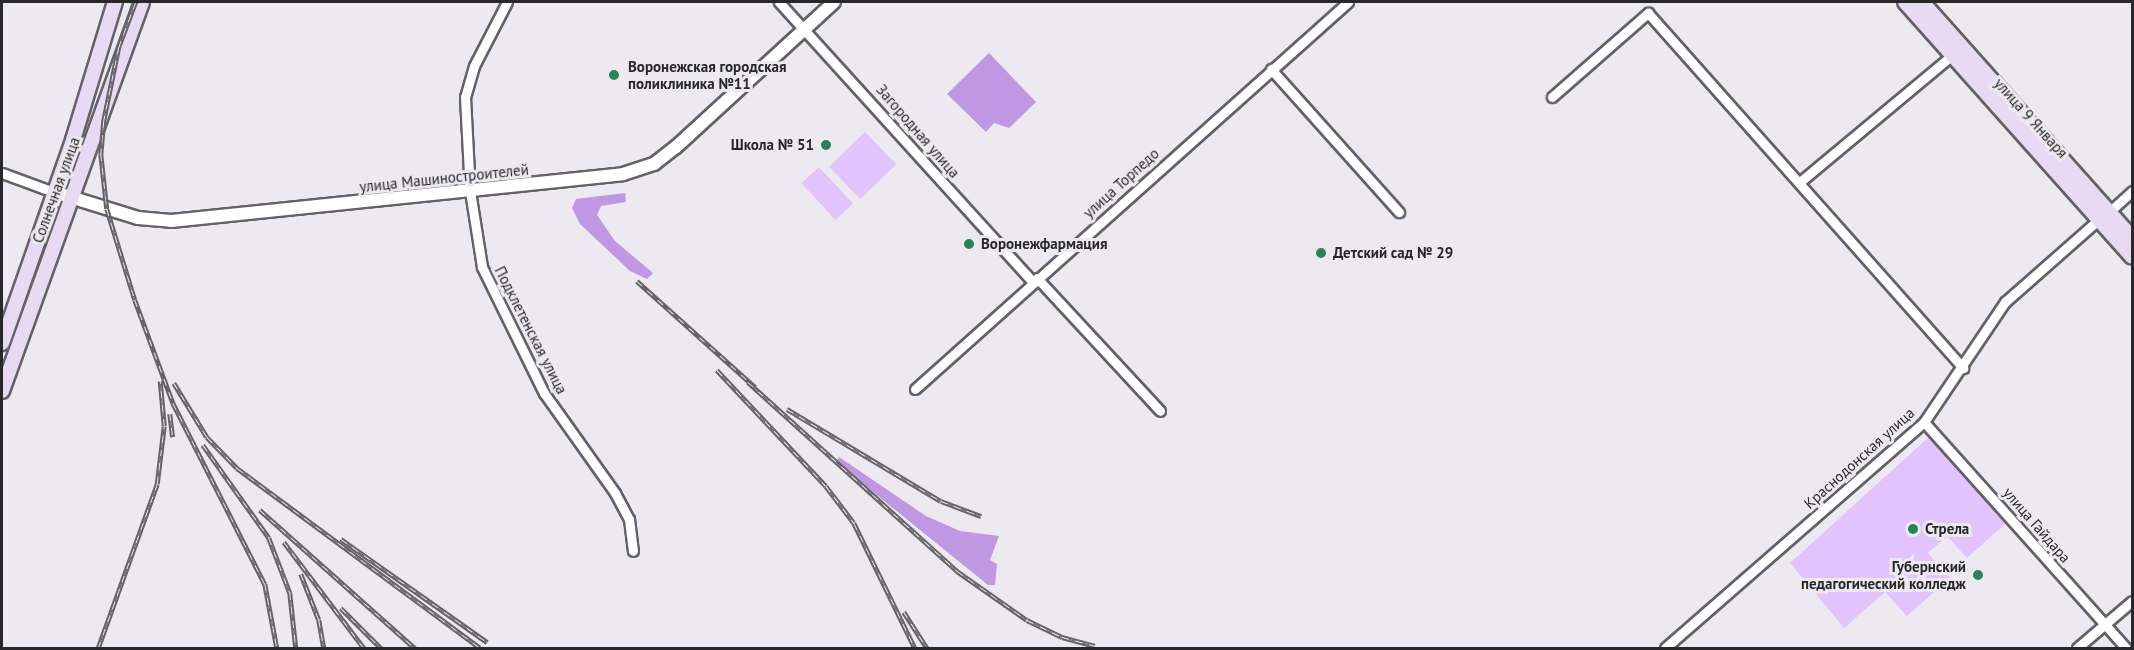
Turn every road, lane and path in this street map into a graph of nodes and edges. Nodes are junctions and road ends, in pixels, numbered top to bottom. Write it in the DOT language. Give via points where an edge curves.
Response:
graph roads {
  1 [pos="115,2"];
  2 [pos="142,2"];
  3 [pos="507,2"];
  4 [pos="779,2"];
  5 [pos="834,2"];
  6 [pos="1348,2"];
  7 [pos="1905,2"];
  8 [pos="1923,2"];
  9 [pos="805,28"];
  10 [pos="1952,54"];
  11 [pos="1271,69"];
  12 [pos="91,78"];
  13 [pos="112,87"];
  14 [pos="1552,97"];
  15 [pos="2,173"];
  16 [pos="1801,181"];
  17 [pos="470,191"];
  18 [pos="2133,191"];
  19 [pos="54,192"];
  20 [pos="71,199"];
  21 [pos="1399,212"];
  22 [pos="2104,215"];
  23 [pos="2133,238"];
  24 [pos="2133,257"];
  25 [pos="1035,280"];
  26 [pos="2,343"];
  27 [pos="1963,368"];
  28 [pos="915,389"];
  29 [pos="2,391"];
  30 [pos="1160,411"];
  31 [pos="1924,422"];
  32 [pos="633,551"];
  33 [pos="2133,601"];
  34 [pos="2106,624"];
  35 [pos="1665,648"];
  36 [pos="2077,648"];
  37 [pos="2126,648"];
  1 -- 12 [label="main road, Солнечная улица"];
  2 -- 13 [label="main road, Солнечная улица"];
  3 -- 17 [label="street, Подклетенская улица" via="474,66 465,97"];
  4 -- 9 [label="street, Загородная улица"];
  5 -- 9 [label="street, улица Машиностроителей"];
  6 -- 11 [label="street, улица Торпедо"];
  7 -- 10 [label="main road, улица 9 Января"];
  8 -- 22 [label="main road, улица 9 Января"];
  9 -- 17 [label="street, улица Машиностроителей" via="708,120 653,165 623,174"];
  9 -- 25 [label="street, Загородная улица"];
  10 -- 16 [label="street"];
  10 -- 22 [label="main road, улица 9 Января"];
  11 -- 21 [label="street"];
  11 -- 25 [label="street, улица Торпедо"];
  12 -- 13 [label="main road"];
  12 -- 19 [label="main road, Солнечная улица"];
  13 -- 20 [label="main road, Солнечная улица"];
  14 -- 16 [label="street" via="1648,13"];
  15 -- 19 [label="street, улица Машиностроителей"];
  16 -- 27 [label="street"];
  17 -- 20 [label="street, улица Машиностроителей" via="171,221 138,218"];
  17 -- 32 [label="street, Подклетенская улица" via="482,267 544,393 620,502 629,519"];
  18 -- 22 [label="street, Краснодонская улица"];
  19 -- 20 [label="street, улица Машиностроителей"];
  19 -- 26 [label="main road, Солнечная улица"];
  20 -- 29 [label="main road, Солнечная улица"];
  22 -- 23 [label="main road, улица 9 Января"];
  22 -- 24 [label="main road, улица 9 Января"];
  22 -- 27 [label="street, Краснодонская улица" via="2005,302"];
  25 -- 28 [label="street, улица Торпедо"];
  25 -- 30 [label="street, Загородная улица"];
  27 -- 31 [label="street, Краснодонская улица"];
  31 -- 34 [label="street, улица Гайдара"];
  31 -- 35 [label="street, Краснодонская улица"];
  33 -- 34 [label="street"];
  34 -- 36 [label="street"];
  34 -- 37 [label="street, улица Гайдара"];
}
